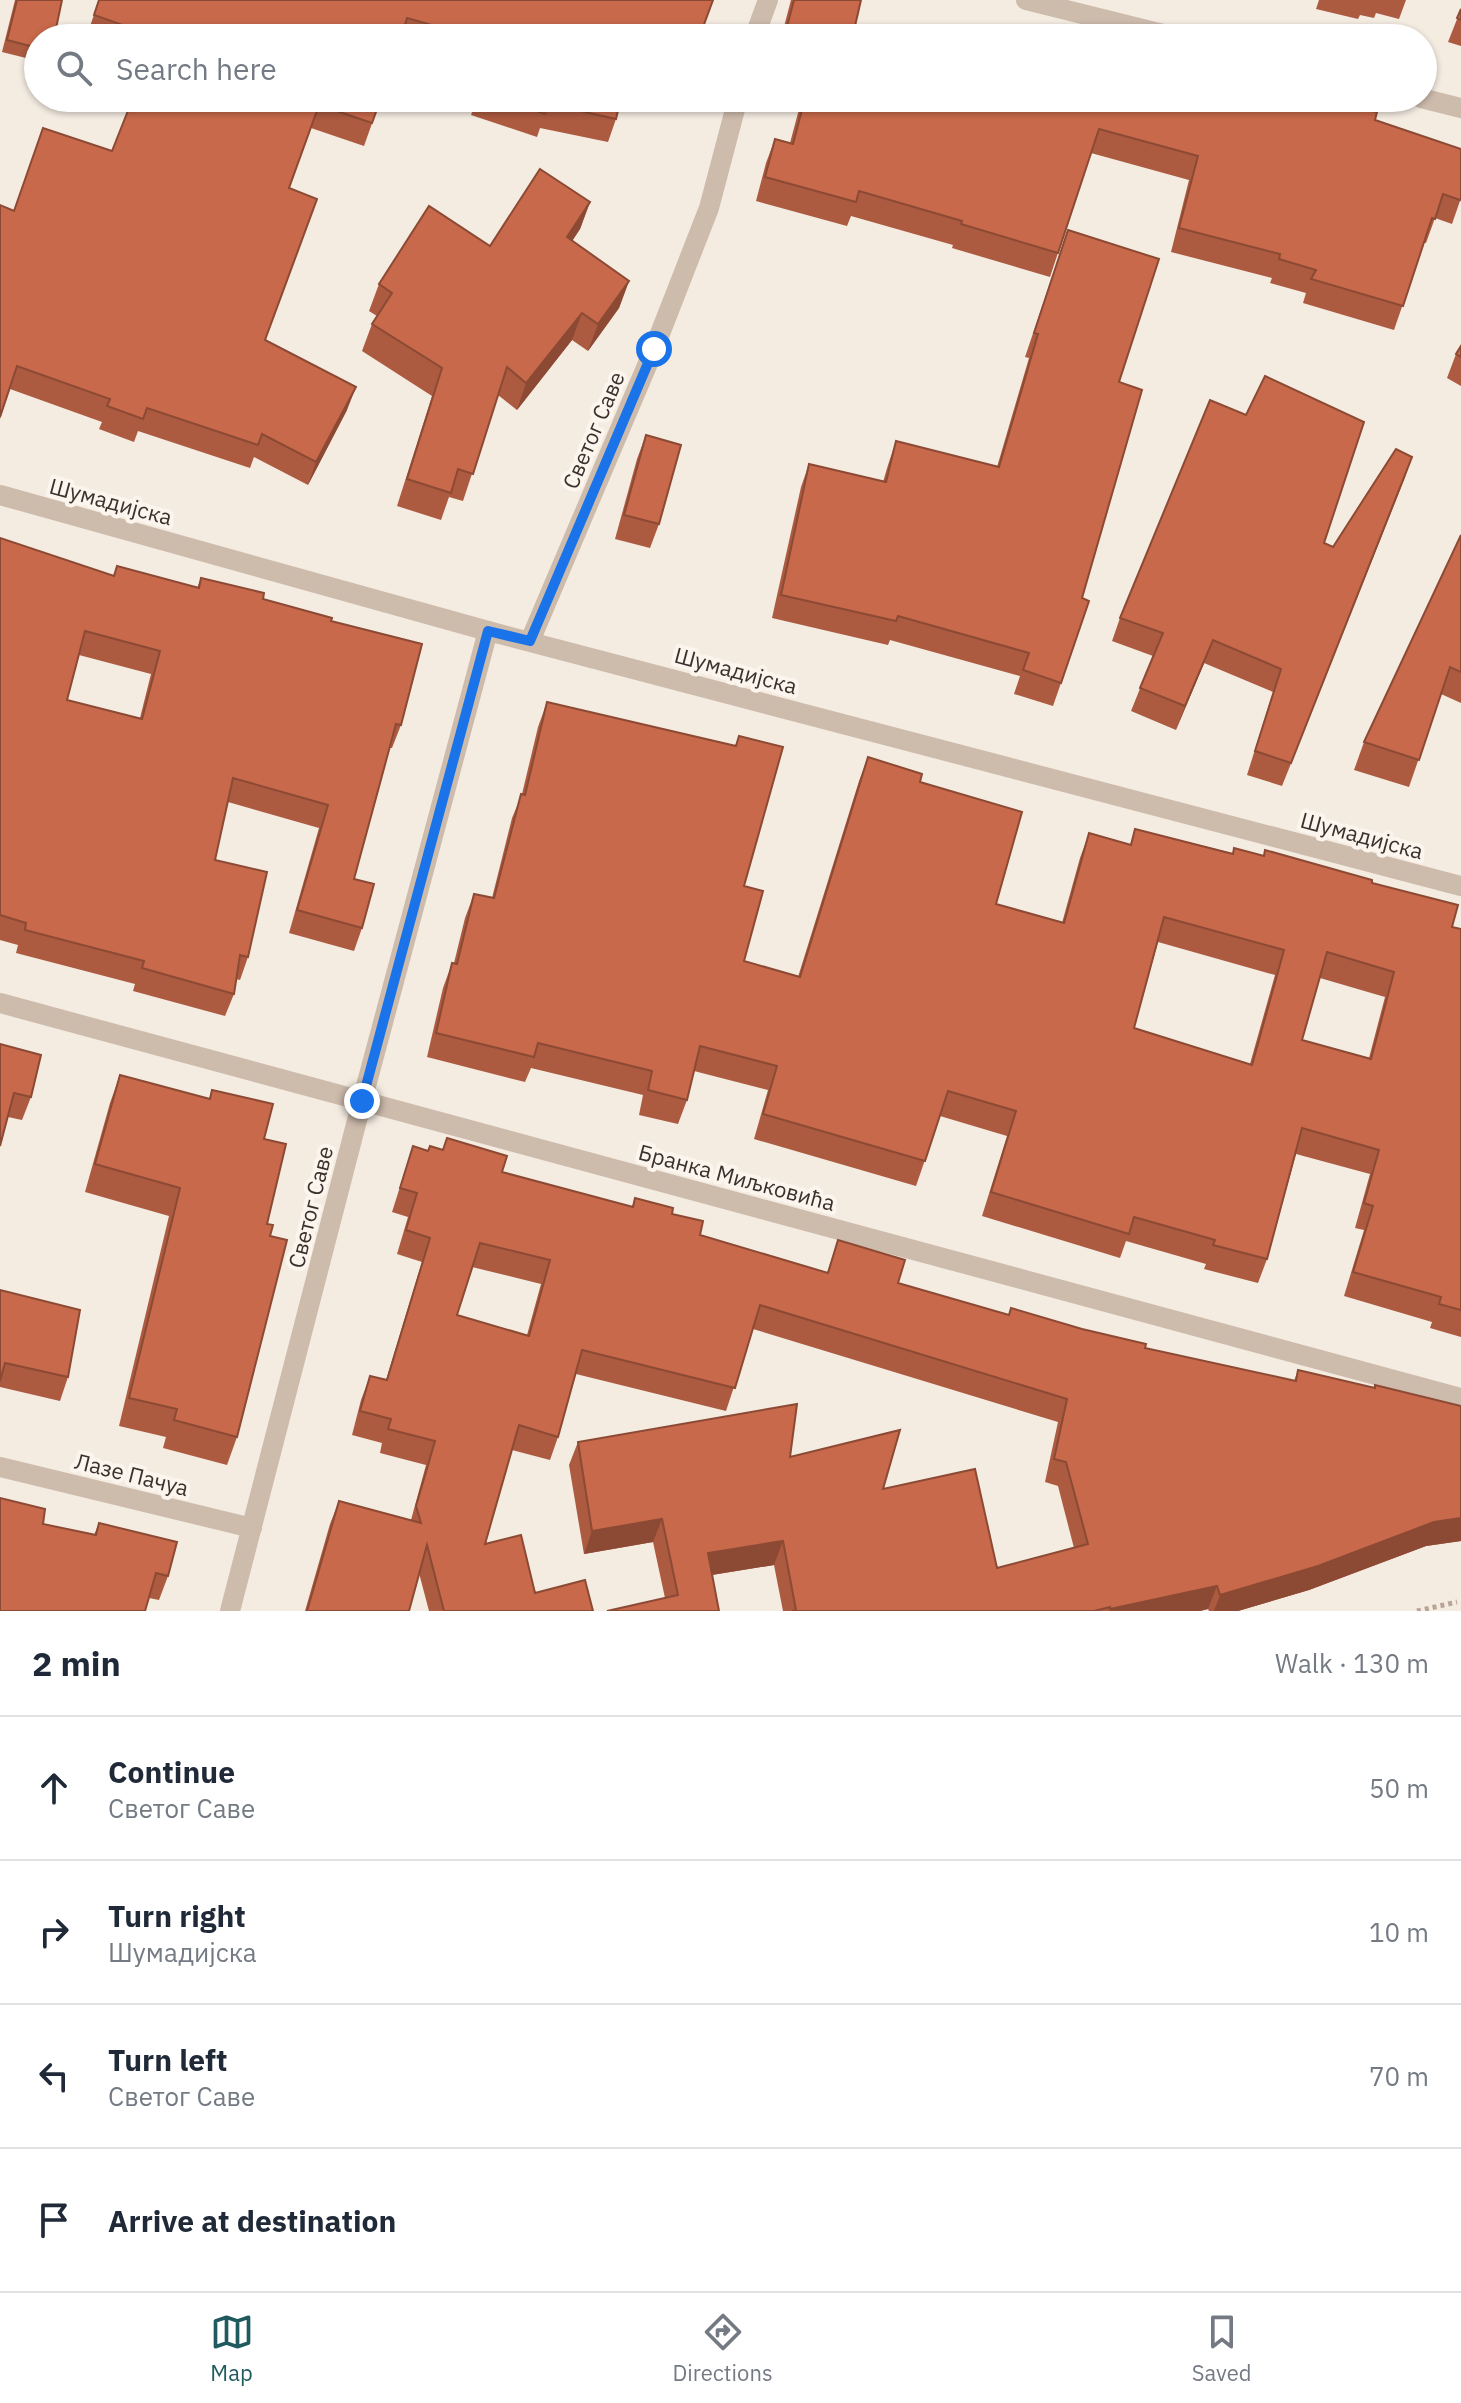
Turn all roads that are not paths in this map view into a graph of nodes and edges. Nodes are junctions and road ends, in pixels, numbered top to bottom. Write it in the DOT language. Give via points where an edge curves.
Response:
graph roads {
  1 [pos="768,0"];
  2 [pos="1026,0"];
  3 [pos="759,24"];
  4 [pos="1123,24"];
  5 [pos="1437,102"];
  6 [pos="1461,108"];
  7 [pos="734,112"];
  8 [pos="0,495"];
  9 [pos="488,631"];
  10 [pos="530,641"];
  11 [pos="1461,886"];
  12 [pos="0,1003"];
  13 [pos="362,1101"];
  14 [pos="1461,1398"];
  15 [pos="0,1467"];
  16 [pos="252,1528"];
  17 [pos="230,1611"];
  1 -- 3 [label="street"];
  2 -- 4 [label="street"];
  5 -- 6 [label="street"];
  7 -- 10 [label="street, Светог Саве" via="709,208"];
  8 -- 9 [label="street, Шумадијска"];
  9 -- 10 [label="street, Шумадијска"];
  9 -- 13 [label="street, Светог Саве"];
  10 -- 11 [label="street, Шумадијска"];
  12 -- 13 [label="street, Бранка Миљковића"];
  13 -- 14 [label="street, Бранка Миљковића"];
  13 -- 16 [label="street, Светог Саве"];
  15 -- 16 [label="street, Лазе Пачуа"];
  16 -- 17 [label="street, Светог Саве"];
}
